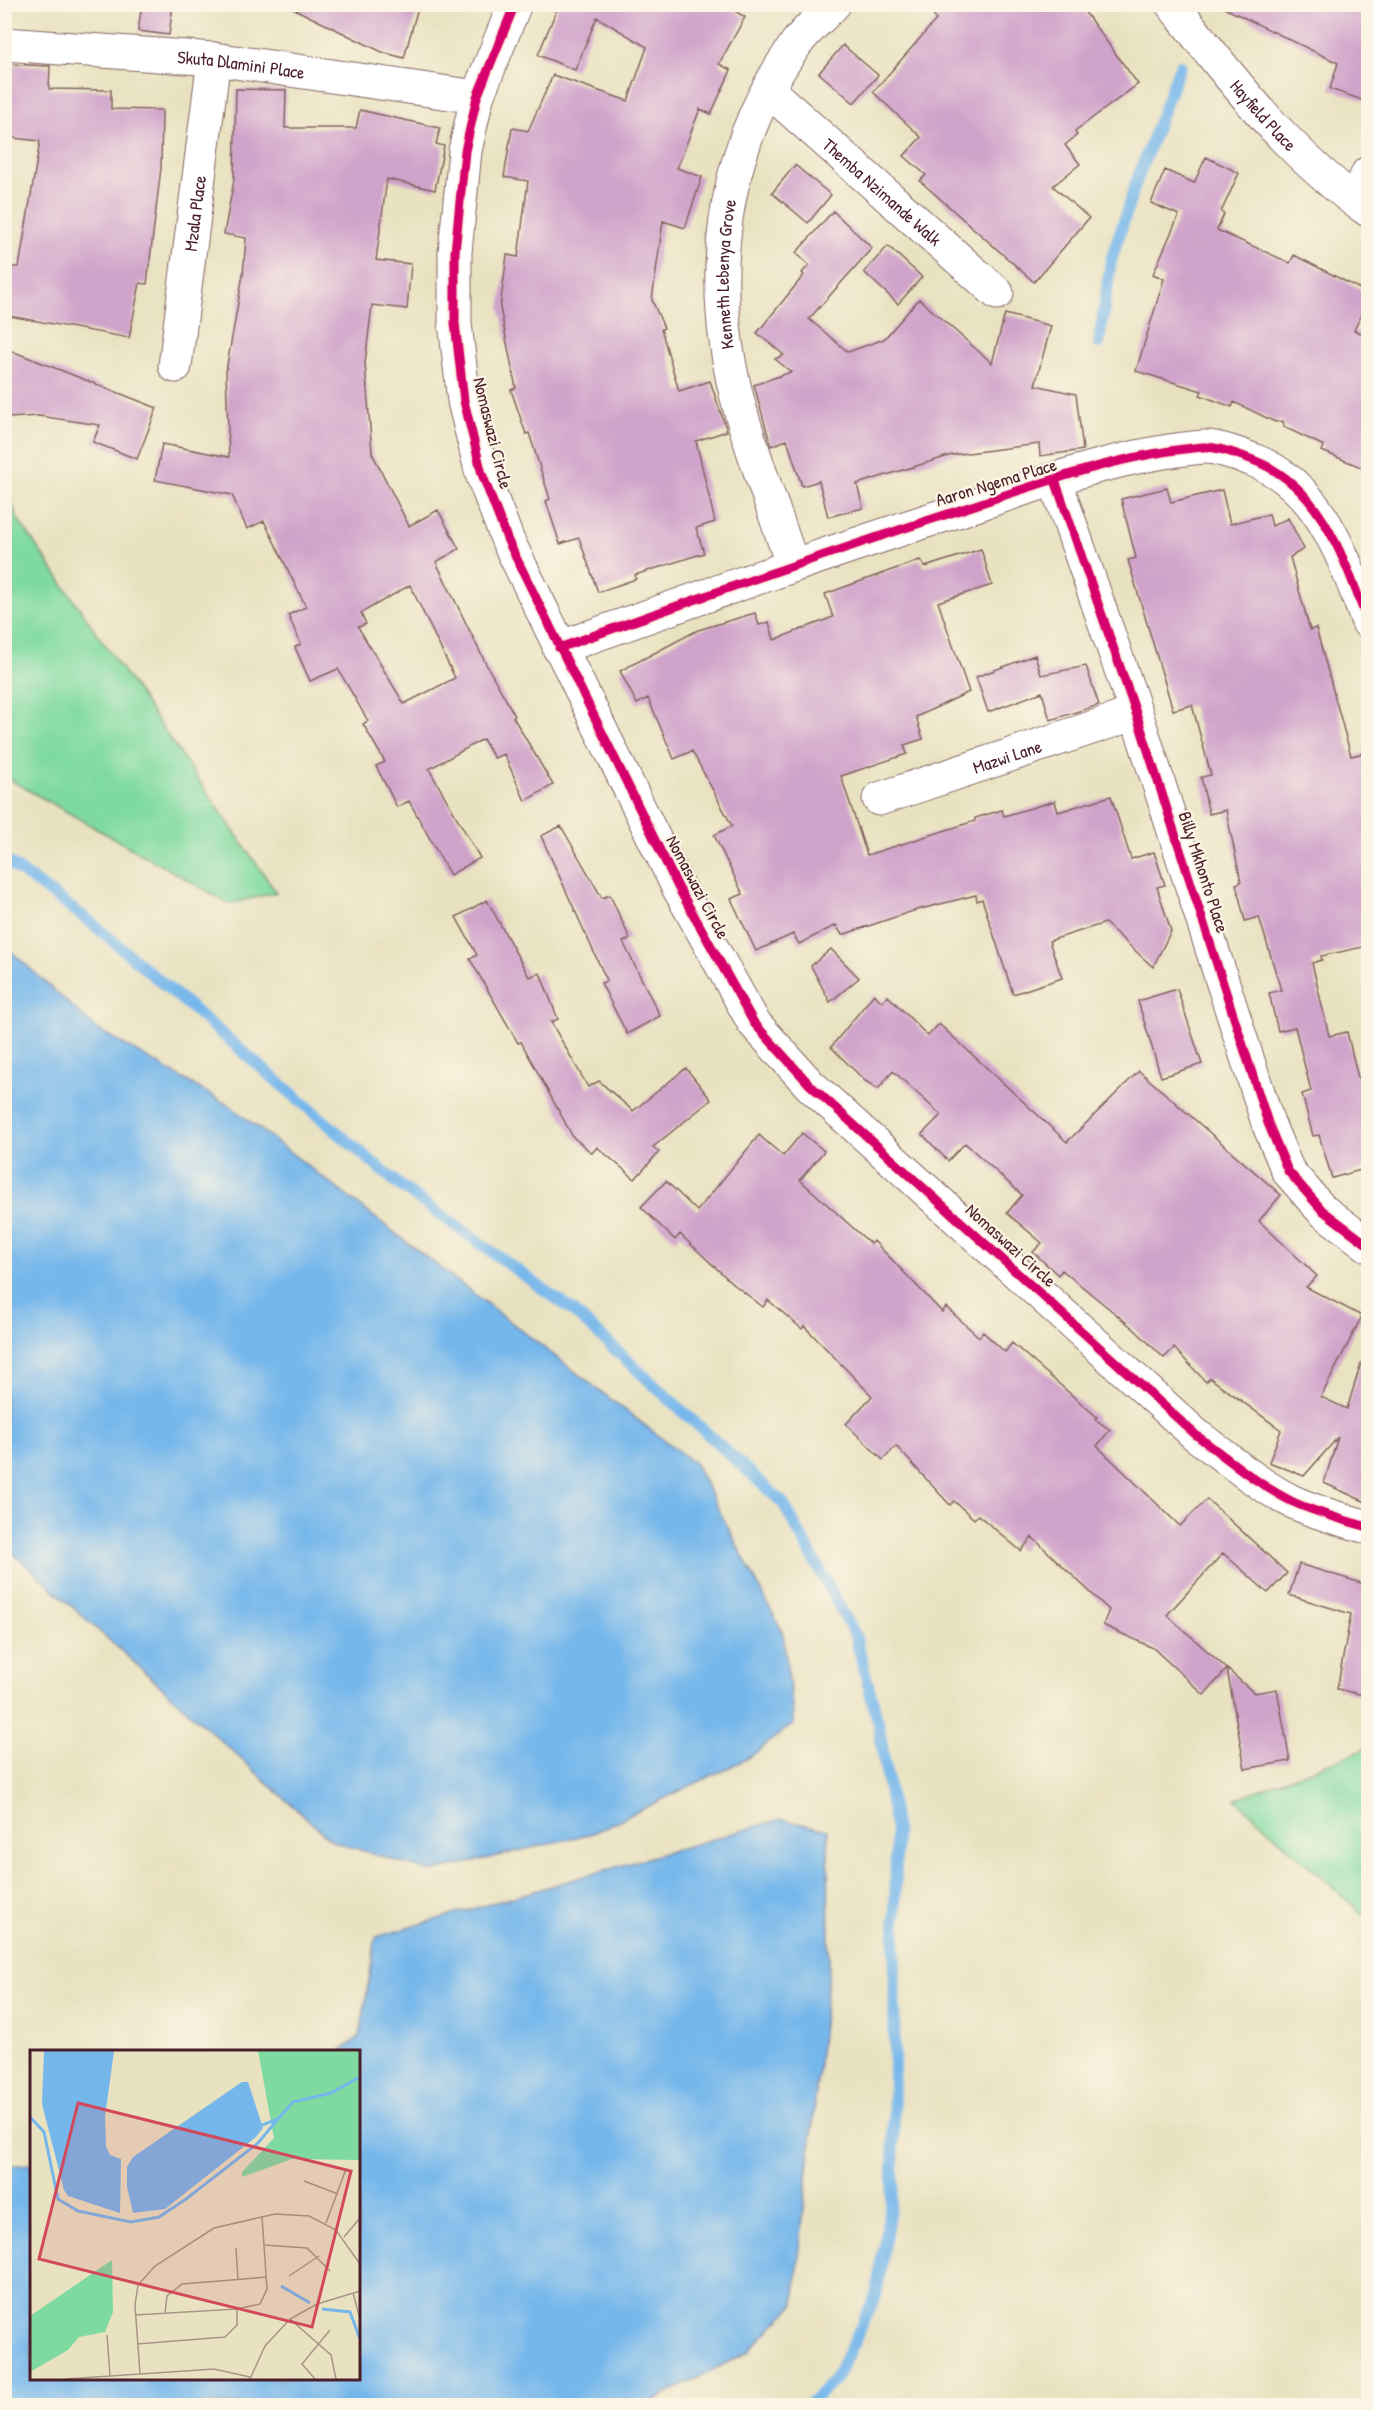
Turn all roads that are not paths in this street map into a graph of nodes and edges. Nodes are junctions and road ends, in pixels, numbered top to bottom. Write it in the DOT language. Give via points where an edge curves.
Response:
graph roads {
  1 [pos="515,4"];
  2 [pos="834,4"];
  3 [pos="1172,4"];
  4 [pos="4,44"];
  5 [pos="214,59"];
  6 [pos="768,90"];
  7 [pos="477,97"];
  8 [pos="1364,195"];
  9 [pos="997,293"];
  10 [pos="175,366"];
  11 [pos="1054,480"];
  12 [pos="792,564"];
  13 [pos="1368,622"];
  14 [pos="559,648"];
  15 [pos="1136,713"];
  16 [pos="879,799"];
  17 [pos="1368,1245"];
  18 [pos="1368,1527"];
  1 -- 7 [label="street, Nomaswazi Circle"];
  2 -- 6 [label="street, Kenneth Lebenya Grove" via="797,43"];
  3 -- 8 [label="street, Hayfield Place" via="1272,126 1312,167"];
  4 -- 5 [label="street, Skuta Dlamini Place"];
  5 -- 7 [label="street, Skuta Dlamini Place"];
  5 -- 10 [label="street, Mzala Place"];
  6 -- 9 [label="street, Themba Nzimande Walk"];
  6 -- 12 [label="street, Kenneth Lebenya Grove" via="740,150 726,207 721,291 740,408"];
  7 -- 14 [label="street, Nomaswazi Circle" via="465,151 454,252 455,323 464,401 482,474"];
  11 -- 12 [label="street, Aaron Ngema Place"];
  11 -- 13 [label="street, Aaron Ngema Place" via="1156,454 1206,447 1254,460 1292,484 1322,516"];
  11 -- 15 [label="street, Billy Mkhonto Place"];
  12 -- 14 [label="street, Aaron Ngema Place"];
  14 -- 18 [label="street, Nomaswazi Circle" via="732,986 754,1023 810,1085 1197,1435 1292,1501"];
  15 -- 16 [label="street, Mazwi Lane"];
  15 -- 17 [label="street, Billy Mkhonto Place" via="1251,1076 1288,1171 1322,1210"];
}
